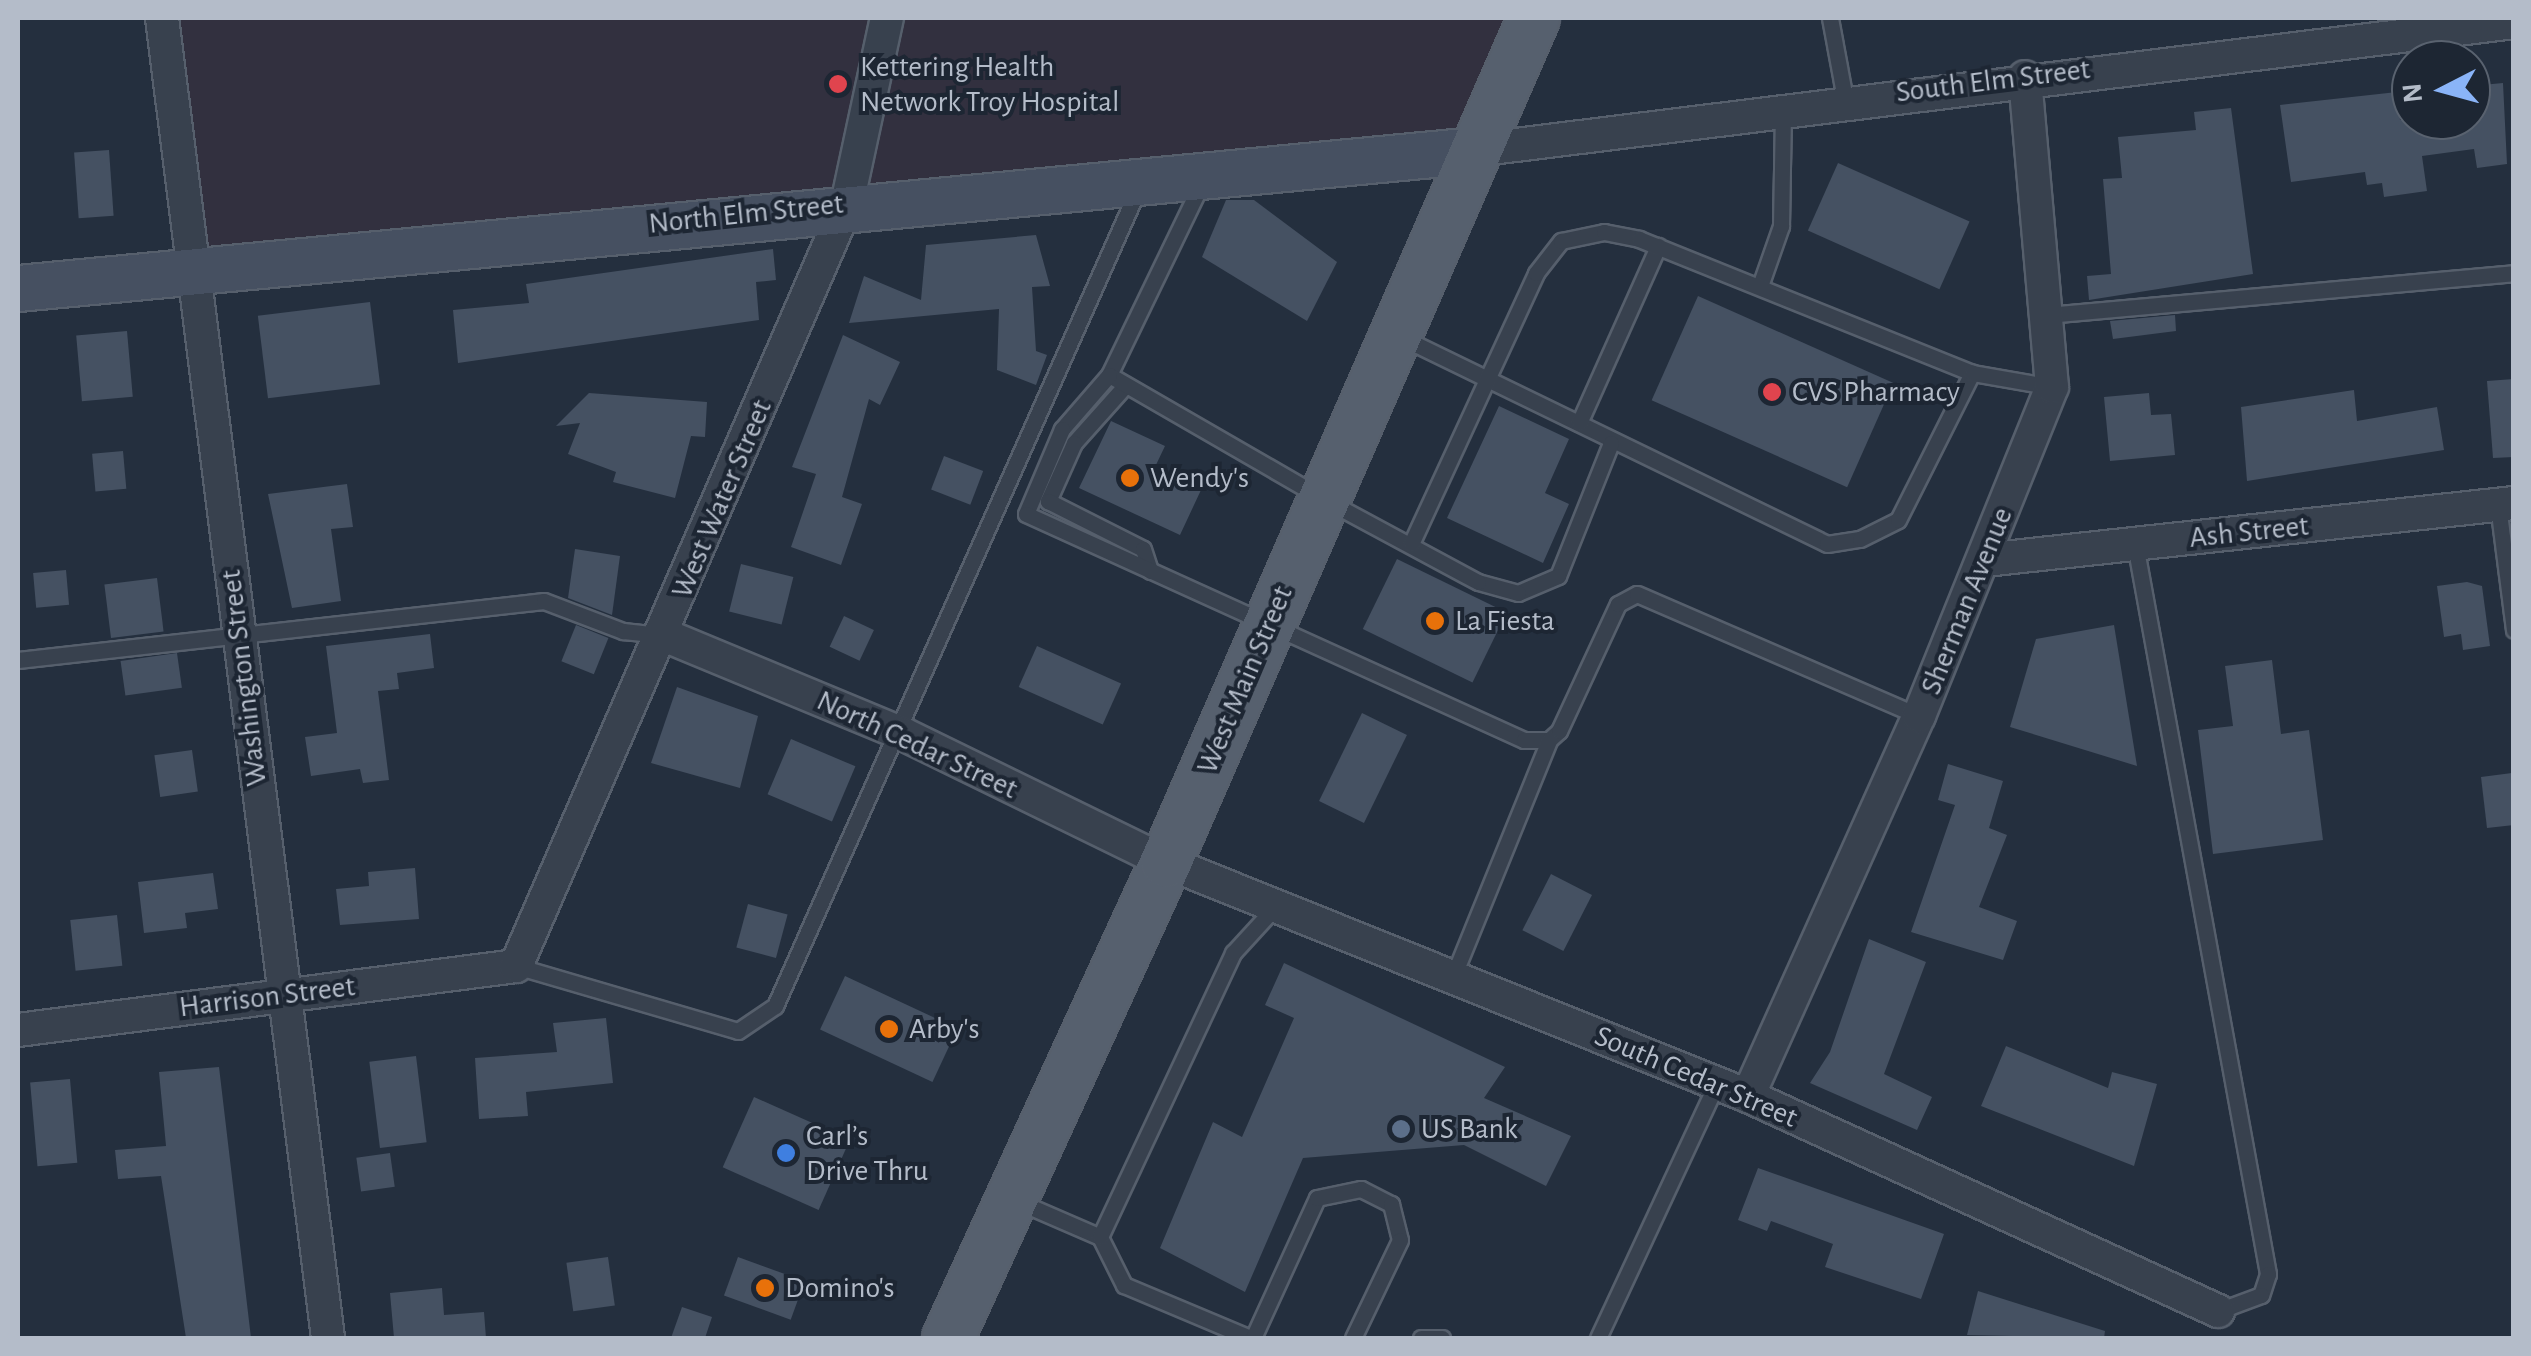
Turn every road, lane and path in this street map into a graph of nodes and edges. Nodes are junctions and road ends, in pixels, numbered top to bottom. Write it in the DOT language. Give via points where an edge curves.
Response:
graph roads {
  1 [pos="162,18"];
  2 [pos="887,18"];
  3 [pos="1534,18"];
  4 [pos="1830,18"];
  5 [pos="2514,22"];
  6 [pos="2445,23"];
  7 [pos="2026,77"];
  8 [pos="1846,99"];
  9 [pos="1783,108"];
  10 [pos="1474,150"];
  11 [pos="1206,173"];
  12 [pos="1143,179"];
  13 [pos="848,204"];
  14 [pos="1658,246"];
  15 [pos="196,272"];
  16 [pos="2514,274"];
  17 [pos="1760,286"];
  18 [pos="18,288"];
  19 [pos="2046,314"];
  20 [pos="1395,334"];
  21 [pos="1972,373"];
  22 [pos="1109,375"];
  23 [pos="1492,382"];
  24 [pos="1124,387"];
  25 [pos="2052,387"];
  26 [pos="1578,423"];
  27 [pos="1610,442"];
  28 [pos="1324,499"];
  29 [pos="2506,504"];
  30 [pos="1411,544"];
  31 [pos="2136,544"];
  32 [pos="1985,560"];
  33 [pos="1150,572"];
  34 [pos="1269,626"];
  35 [pos="2514,630"];
  36 [pos="238,633"];
  37 [pos="664,635"];
  38 [pos="18,660"];
  39 [pos="1920,716"];
  40 [pos="903,734"];
  41 [pos="1549,740"];
  42 [pos="1166,862"];
  43 [pos="1276,906"];
  44 [pos="516,966"];
  45 [pos="1453,977"];
  46 [pos="280,995"];
  47 [pos="18,1030"];
  48 [pos="1717,1084"];
  49 [pos="1748,1096"];
  50 [pos="1015,1200"];
  51 [pos="1100,1237"];
  52 [pos="2218,1312"];
  53 [pos="328,1338"];
  54 [pos="948,1338"];
  55 [pos="1252,1338"];
  56 [pos="1353,1338"];
  57 [pos="1421,1338"];
  58 [pos="1442,1338"];
  59 [pos="1598,1338"];
  1 -- 15 [label="street, Washington Street"];
  2 -- 13 [label="street, West Water Street"];
  3 -- 10 [label="main road, West Main Street"];
  4 -- 8 [label="lane"];
  5 -- 6 [label="street, South Elm Street"];
  6 -- 7 [label="street, South Elm Street"];
  7 -- 8 [label="street, South Elm Street"];
  7 -- 19 [label="street, Sherman Avenue"];
  8 -- 9 [label="street, South Elm Street"];
  9 -- 10 [label="street, South Elm Street"];
  9 -- 17 [label="lane" via="1781,226"];
  10 -- 11 [label="main road, North Elm Street"];
  10 -- 20 [label="main road, West Main Street"];
  11 -- 12 [label="main road, North Elm Street"];
  11 -- 22 [label="lane"];
  12 -- 13 [label="main road, North Elm Street"];
  12 -- 40 [label="lane"];
  13 -- 15 [label="main road, North Elm Street"];
  13 -- 37 [label="street, West Water Street"];
  14 -- 17 [label="lane"];
  14 -- 23 [label="lane" via="1604,232 1560,241 1536,273"];
  14 -- 26 [label="lane"];
  15 -- 18 [label="main road, North Elm Street"];
  15 -- 36 [label="street, Washington Street"];
  16 -- 19 [label="lane"];
  17 -- 21 [label="lane"];
  19 -- 25 [label="street, Sherman Avenue"];
  20 -- 23 [label="lane"];
  20 -- 28 [label="main road, West Main Street"];
  21 -- 25 [label="lane"];
  21 -- 27 [label="lane" via="1898,520 1860,539 1826,544 1791,532"];
  22 -- 24 [label="lane"];
  22 -- 33 [label="lane" via="1062,428 1026,514"];
  23 -- 26 [label="lane"];
  23 -- 30 [label="lane"];
  24 -- 28 [label="lane"];
  24 -- 33 [label="lane" via="1074,443 1048,501 1143,549"];
  25 -- 32 [label="street, Sherman Avenue"];
  26 -- 27 [label="lane"];
  27 -- 30 [label="lane" via="1558,576 1535,591 1478,582"];
  28 -- 30 [label="lane"];
  28 -- 34 [label="main road, West Main Street"];
  29 -- 31 [label="street, Ash Street"];
  29 -- 35 [label="lane"];
  31 -- 32 [label="street, Ash Street"];
  31 -- 52 [label="lane" via="2268,1274 2261,1296"];
  32 -- 39 [label="street, Sherman Avenue"];
  33 -- 34 [label="lane"];
  34 -- 41 [label="lane" via="1524,740"];
  34 -- 42 [label="main road, West Main Street"];
  36 -- 37 [label="lane" via="544,602 623,631"];
  36 -- 38 [label="lane"];
  36 -- 46 [label="street, Washington Street"];
  37 -- 40 [label="street, North Cedar Street"];
  37 -- 44 [label="street, West Water Street"];
  39 -- 41 [label="lane" via="1637,594 1618,604"];
  39 -- 49 [label="street, Sherman Avenue"];
  40 -- 42 [label="street, North Cedar Street"];
  40 -- 44 [label="lane" via="776,1006 738,1031"];
  41 -- 45 [label="lane"];
  42 -- 43 [label="street, South Cedar Street"];
  42 -- 50 [label="main road, West Main Street"];
  43 -- 45 [label="street, South Cedar Street"];
  43 -- 51 [label="lane" via="1233,952"];
  44 -- 46 [label="street, Harrison Street"];
  45 -- 48 [label="street, South Cedar Street"];
  46 -- 47 [label="street, Harrison Street"];
  46 -- 53 [label="street, Washington Street"];
  48 -- 49 [label="street, South Cedar Street"];
  48 -- 59 [label="lane"];
  49 -- 52 [label="street, South Cedar Street"];
  50 -- 51 [label="lane"];
  50 -- 54 [label="main road, West Main Street"];
  51 -- 55 [label="lane" via="1124,1285"];
  55 -- 56 [label="lane" via="1316,1198 1360,1190 1392,1204 1400,1240"];
  57 -- 58 [label="lane"];
}
